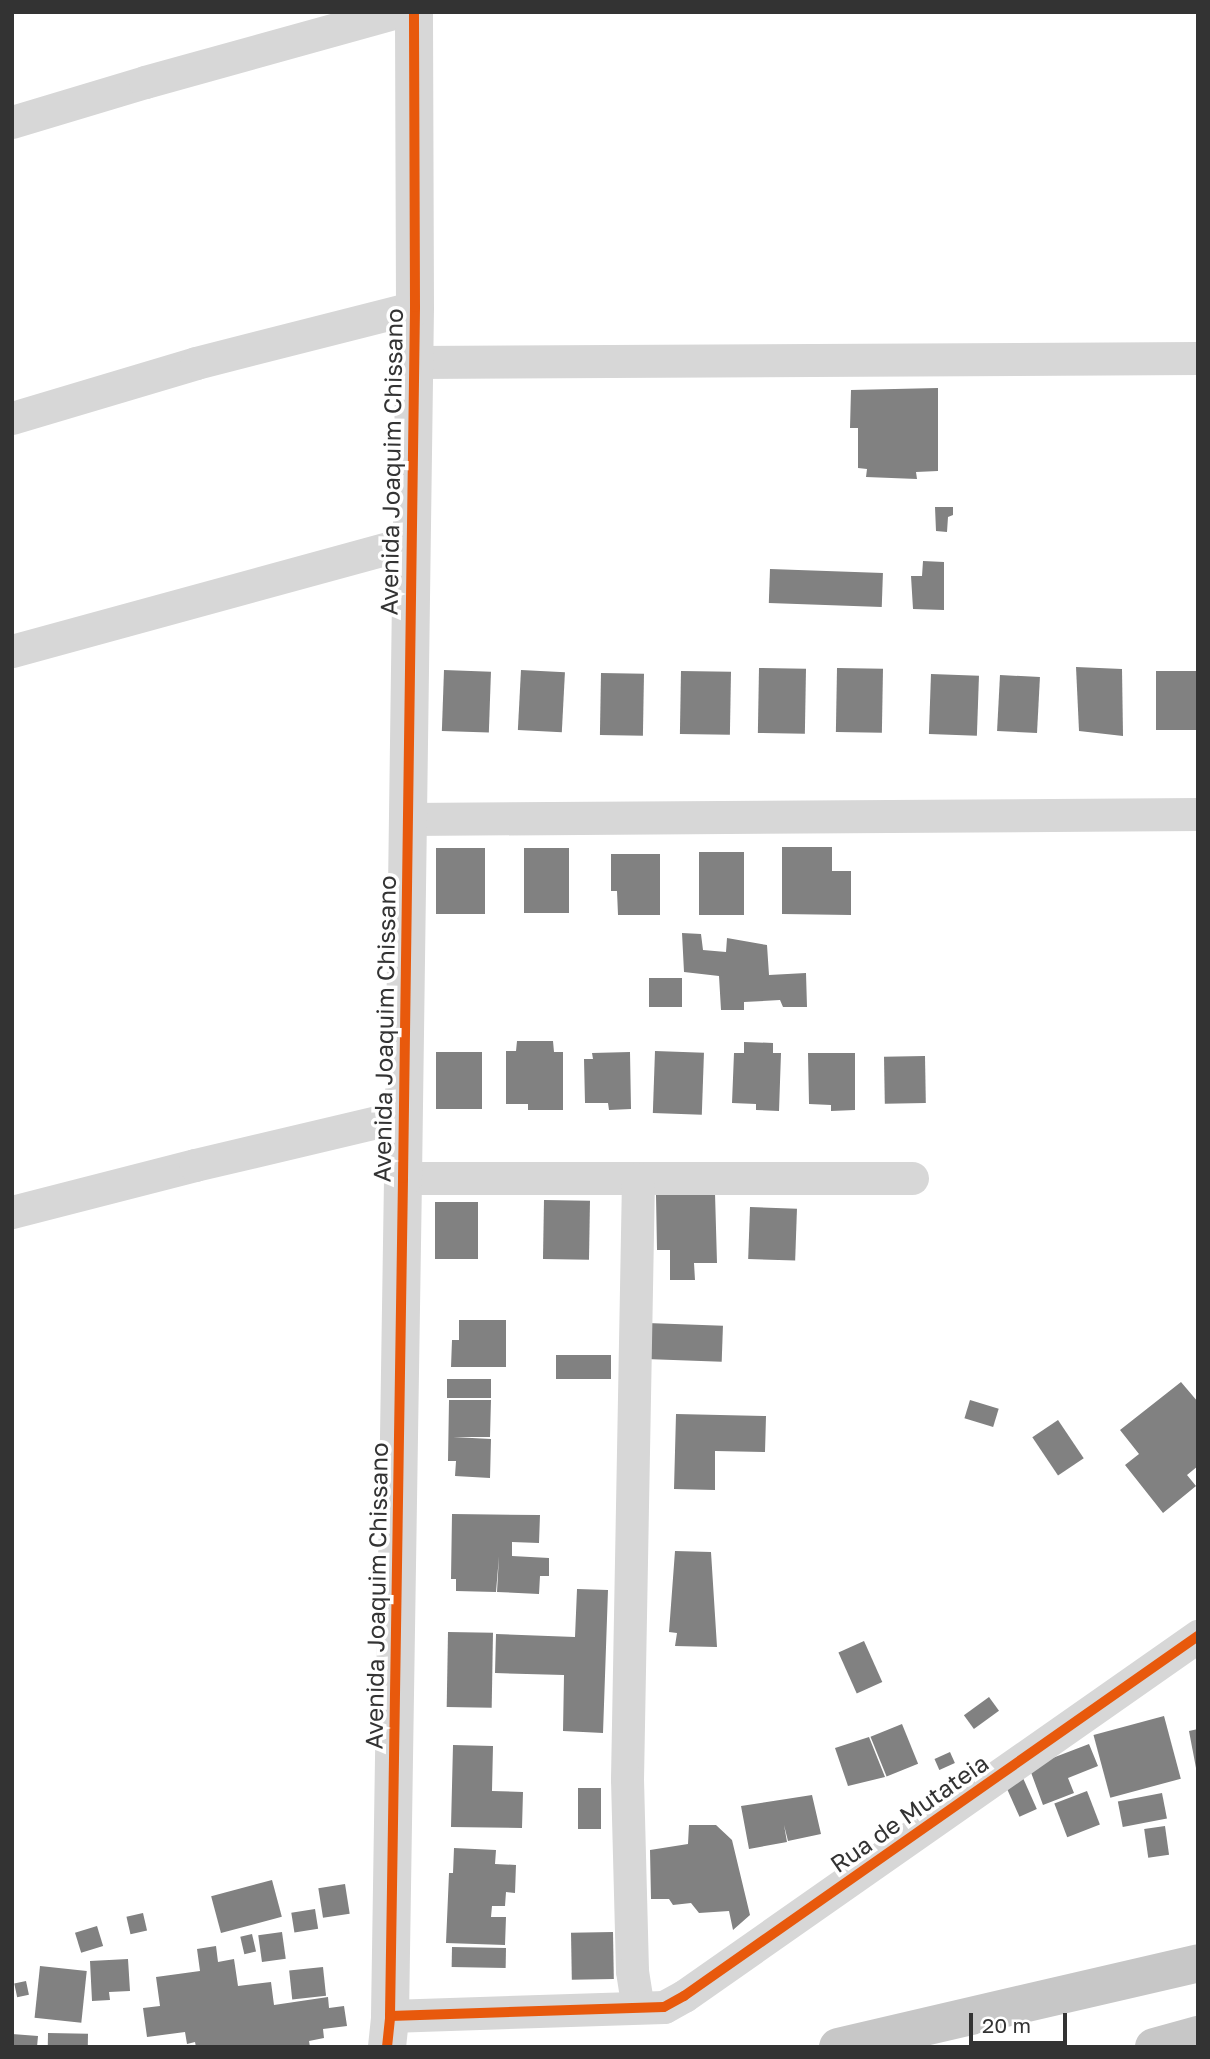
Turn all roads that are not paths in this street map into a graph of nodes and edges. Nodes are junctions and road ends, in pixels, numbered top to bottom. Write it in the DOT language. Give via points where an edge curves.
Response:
graph roads {
  1 [pos="398,12"];
  2 [pos="415,12"];
  3 [pos="12,122"];
  4 [pos="415,307"];
  5 [pos="1198,358"];
  6 [pos="414,362"];
  7 [pos="12,418"];
  8 [pos="410,542"];
  9 [pos="12,651"];
  10 [pos="1198,814"];
  11 [pos="408,819"];
  12 [pos="403,1116"];
  13 [pos="403,1178"];
  14 [pos="912,1178"];
  15 [pos="638,1179"];
  16 [pos="12,1212"];
  17 [pos="1198,1636"];
  18 [pos="1198,1963"];
  19 [pos="638,2007"];
  20 [pos="388,2031"];
  21 [pos="1198,2035"];
  22 [pos="838,2047"];
  23 [pos="1154,2047"];
  1 -- 3 [label="street"];
  2 -- 4 [label="street, Avenida Joaquim Chissano"];
  4 -- 6 [label="street, Avenida Joaquim Chissano"];
  4 -- 7 [label="street" via="197,363"];
  5 -- 6 [label="street"];
  6 -- 8 [label="street, Avenida Joaquim Chissano"];
  8 -- 9 [label="street"];
  8 -- 11 [label="street, Avenida Joaquim Chissano"];
  10 -- 11 [label="street"];
  11 -- 12 [label="street, Avenida Joaquim Chissano"];
  12 -- 13 [label="street, Avenida Joaquim Chissano"];
  12 -- 16 [label="street"];
  13 -- 15 [label="street"];
  13 -- 20 [label="street, Avenida Joaquim Chissano"];
  14 -- 15 [label="street"];
  15 -- 19 [label="street" via="627,1779 632,1971"];
  17 -- 19 [label="street, Rua de Mutateia" via="684,1996 664,2007"];
  18 -- 22 [label="highway"];
  19 -- 20 [label="street, Rua de Mutateia"];
  21 -- 23 [label="highway"];
}
